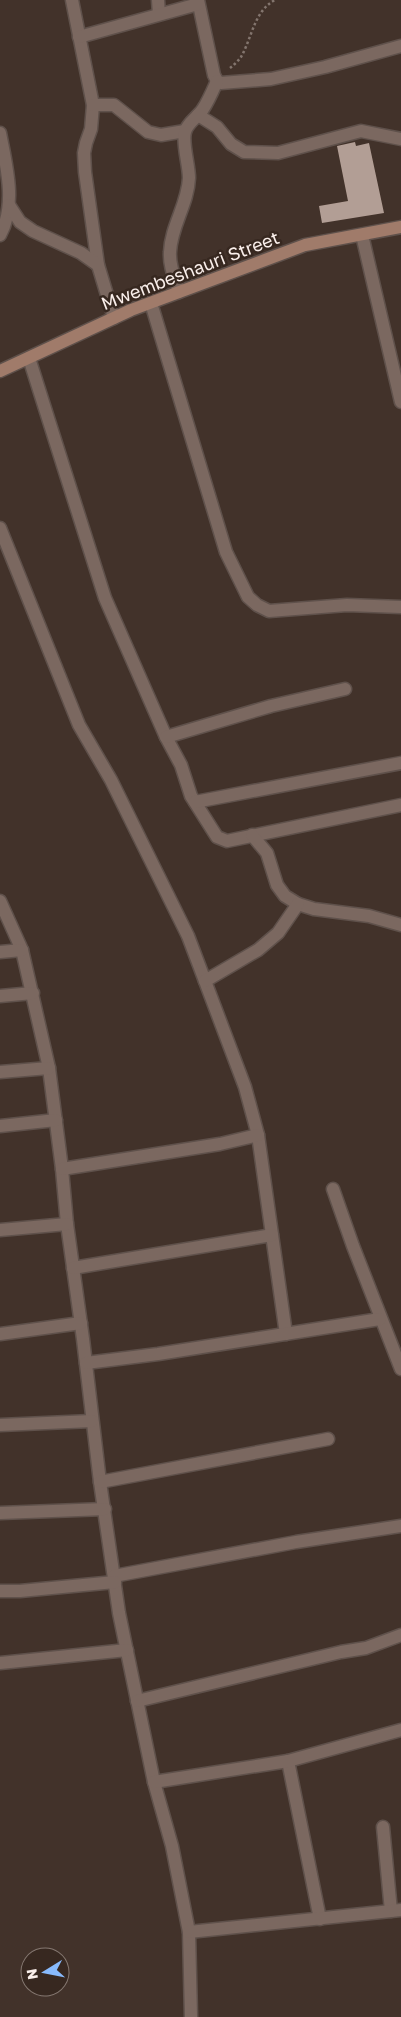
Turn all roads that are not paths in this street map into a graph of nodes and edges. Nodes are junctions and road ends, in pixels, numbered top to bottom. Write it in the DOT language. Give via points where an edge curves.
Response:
graph roads {
  1 [pos="72,0"];
  2 [pos="158,0"];
  3 [pos="198,2"];
  4 [pos="159,14"];
  5 [pos="79,37"];
  6 [pos="401,46"];
  7 [pos="215,78"];
  8 [pos="92,105"];
  9 [pos="198,115"];
  10 [pos="185,131"];
  11 [pos="0,133"];
  12 [pos="401,139"];
  13 [pos="9,205"];
  14 [pos="401,226"];
  15 [pos="0,234"];
  16 [pos="362,235"];
  17 [pos="98,265"];
  18 [pos="179,292"];
  19 [pos="151,303"];
  20 [pos="114,318"];
  21 [pos="28,358"];
  22 [pos="0,371"];
  23 [pos="401,402"];
  24 [pos="0,528"];
  25 [pos="401,607"];
  26 [pos="345,689"];
  27 [pos="166,737"];
  28 [pos="401,763"];
  29 [pos="195,802"];
  30 [pos="401,805"];
  31 [pos="252,835"];
  32 [pos="0,901"];
  33 [pos="298,904"];
  34 [pos="401,925"];
  35 [pos="22,950"];
  36 [pos="0,952"];
  37 [pos="205,981"];
  38 [pos="33,993"];
  39 [pos="0,996"];
  40 [pos="49,1068"];
  41 [pos="0,1072"];
  42 [pos="56,1120"];
  43 [pos="0,1126"];
  44 [pos="258,1135"];
  45 [pos="62,1168"];
  46 [pos="333,1189"];
  47 [pos="67,1224"];
  48 [pos="0,1230"];
  49 [pos="272,1235"];
  50 [pos="73,1268"];
  51 [pos="380,1319"];
  52 [pos="81,1323"];
  53 [pos="0,1334"];
  54 [pos="286,1334"];
  55 [pos="86,1363"];
  56 [pos="401,1369"];
  57 [pos="92,1421"];
  58 [pos="0,1425"];
  59 [pos="328,1439"];
  60 [pos="100,1482"];
  61 [pos="105,1509"];
  62 [pos="0,1513"];
  63 [pos="401,1526"];
  64 [pos="114,1579"];
  65 [pos="0,1591"];
  66 [pos="401,1635"];
  67 [pos="127,1650"];
  68 [pos="0,1663"];
  69 [pos="137,1701"];
  70 [pos="401,1730"];
  71 [pos="288,1761"];
  72 [pos="154,1782"];
  73 [pos="383,1827"];
  74 [pos="396,1911"];
  75 [pos="320,1919"];
  76 [pos="189,1932"];
  77 [pos="191,2017"];
  1 -- 5 [label="street"];
  2 -- 4 [label="street"];
  3 -- 4 [label="street"];
  3 -- 7 [label="street"];
  4 -- 5 [label="street"];
  5 -- 8 [label="street"];
  6 -- 7 [label="street" via="271,79 222,83"];
  7 -- 9 [label="street" via="204,108"];
  8 -- 10 [label="street" via="114,105 148,132"];
  8 -- 17 [label="street" via="91,129 84,153"];
  9 -- 10 [label="street"];
  9 -- 12 [label="street" via="217,127 231,144 244,152 278,153 361,132"];
  10 -- 18 [label="street" via="189,180 170,253 171,270"];
  11 -- 13 [label="street"];
  13 -- 15 [label="street"];
  13 -- 17 [label="street" via="20,222 33,232 80,253"];
  14 -- 16 [label="street, Mwembeshauri Street"];
  16 -- 18 [label="street, Mwembeshauri Street" via="305,244"];
  16 -- 23 [label="street"];
  17 -- 20 [label="street"];
  18 -- 19 [label="street, Mwembeshauri Street"];
  19 -- 20 [label="street, Mwembeshauri Street"];
  19 -- 25 [label="street" via="226,552 248,597 269,611 347,605"];
  20 -- 21 [label="street, Mwembeshauri Street"];
  21 -- 22 [label="street, Mwembeshauri Street"];
  21 -- 27 [label="street" via="105,598"];
  24 -- 37 [label="street" via="78,725 111,780 188,936"];
  26 -- 27 [label="street" via="271,706"];
  27 -- 29 [label="street"];
  28 -- 29 [label="street"];
  29 -- 31 [label="street" via="220,839 226,841"];
  30 -- 31 [label="street"];
  31 -- 33 [label="street" via="267,853 277,884 285,896"];
  32 -- 35 [label="street"];
  33 -- 34 [label="street"];
  33 -- 37 [label="street" via="278,933 258,950"];
  35 -- 36 [label="street"];
  35 -- 38 [label="street"];
  37 -- 44 [label="street" via="245,1087"];
  38 -- 39 [label="street"];
  38 -- 40 [label="street"];
  40 -- 41 [label="street"];
  40 -- 42 [label="street"];
  42 -- 43 [label="street"];
  42 -- 45 [label="street"];
  44 -- 45 [label="street" via="220,1144"];
  44 -- 49 [label="street"];
  45 -- 47 [label="street"];
  46 -- 51 [label="street"];
  47 -- 48 [label="street"];
  47 -- 50 [label="street"];
  49 -- 50 [label="street"];
  49 -- 54 [label="street"];
  50 -- 52 [label="street"];
  51 -- 54 [label="street"];
  51 -- 56 [label="street"];
  52 -- 53 [label="street"];
  52 -- 55 [label="street"];
  54 -- 55 [label="street"];
  55 -- 57 [label="street"];
  57 -- 58 [label="street"];
  57 -- 60 [label="street"];
  59 -- 60 [label="street"];
  60 -- 61 [label="street"];
  61 -- 62 [label="street"];
  61 -- 64 [label="street"];
  63 -- 64 [label="street" via="296,1542"];
  64 -- 65 [label="street"];
  64 -- 67 [label="street"];
  66 -- 69 [label="street" via="366,1648"];
  67 -- 68 [label="street"];
  67 -- 69 [label="street"];
  69 -- 72 [label="street"];
  70 -- 71 [label="street"];
  71 -- 72 [label="street"];
  71 -- 75 [label="street"];
  72 -- 76 [label="street" via="172,1846"];
  73 -- 74 [label="street"];
  74 -- 75 [label="street"];
  75 -- 76 [label="street"];
  76 -- 77 [label="street"];
}
